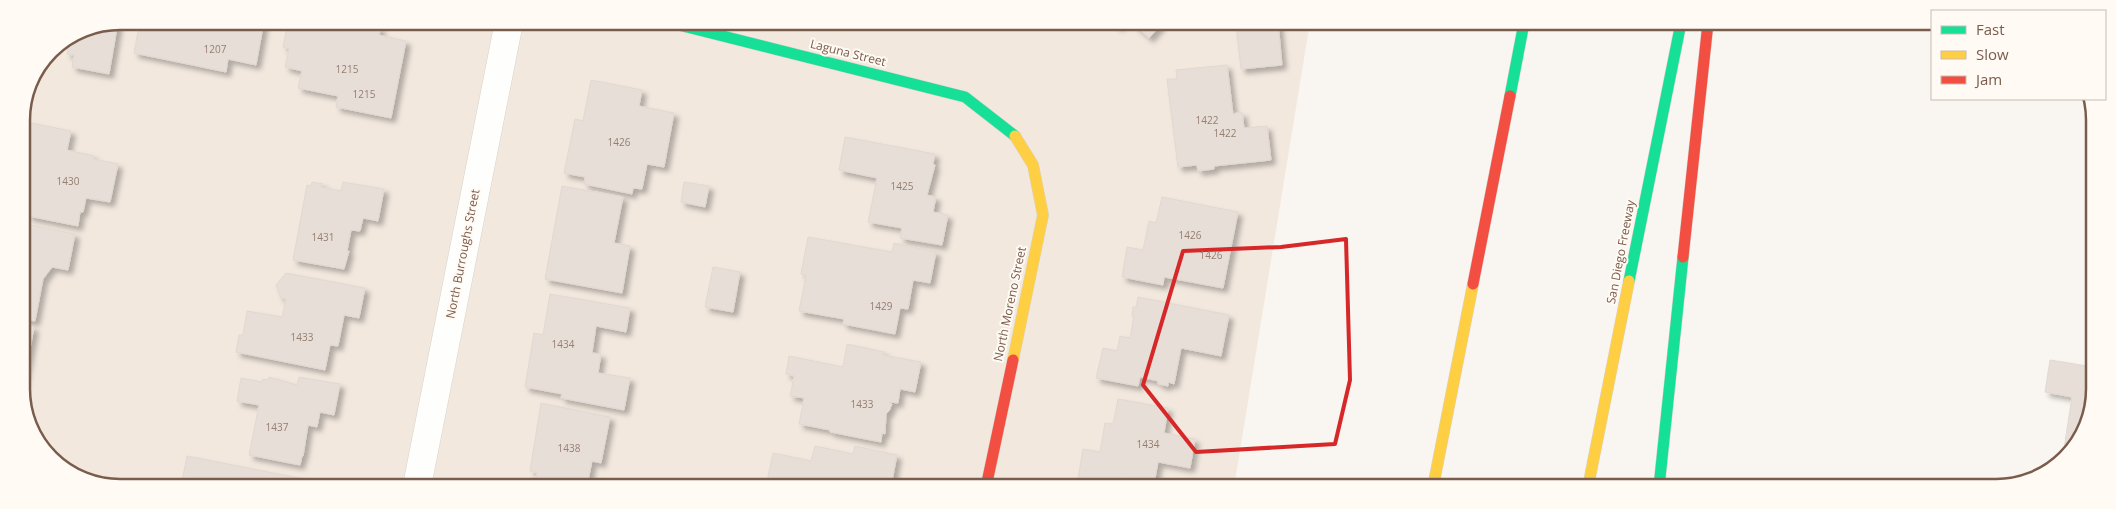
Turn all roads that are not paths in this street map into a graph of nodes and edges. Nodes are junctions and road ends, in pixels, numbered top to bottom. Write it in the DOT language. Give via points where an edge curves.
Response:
graph roads {
  1 [pos="507,30"];
  2 [pos="699,30"];
  3 [pos="1523,30"];
  4 [pos="1680,30"];
  5 [pos="1707,30"];
  6 [pos="1013,132"];
  7 [pos="419,479"];
  8 [pos="988,479"];
  9 [pos="1436,479"];
  10 [pos="1590,479"];
  11 [pos="1660,479"];
  1 -- 7 [label="street, North Burroughs Street"];
  2 -- 6 [label="main road, Laguna Street" via="965,97"];
  3 -- 9 [label="main road"];
  4 -- 10 [label="main road, San Diego Freeway"];
  5 -- 11 [label="main road"];
  6 -- 8 [label="main road, North Moreno Street" via="1033,166 1043,215"];
}
